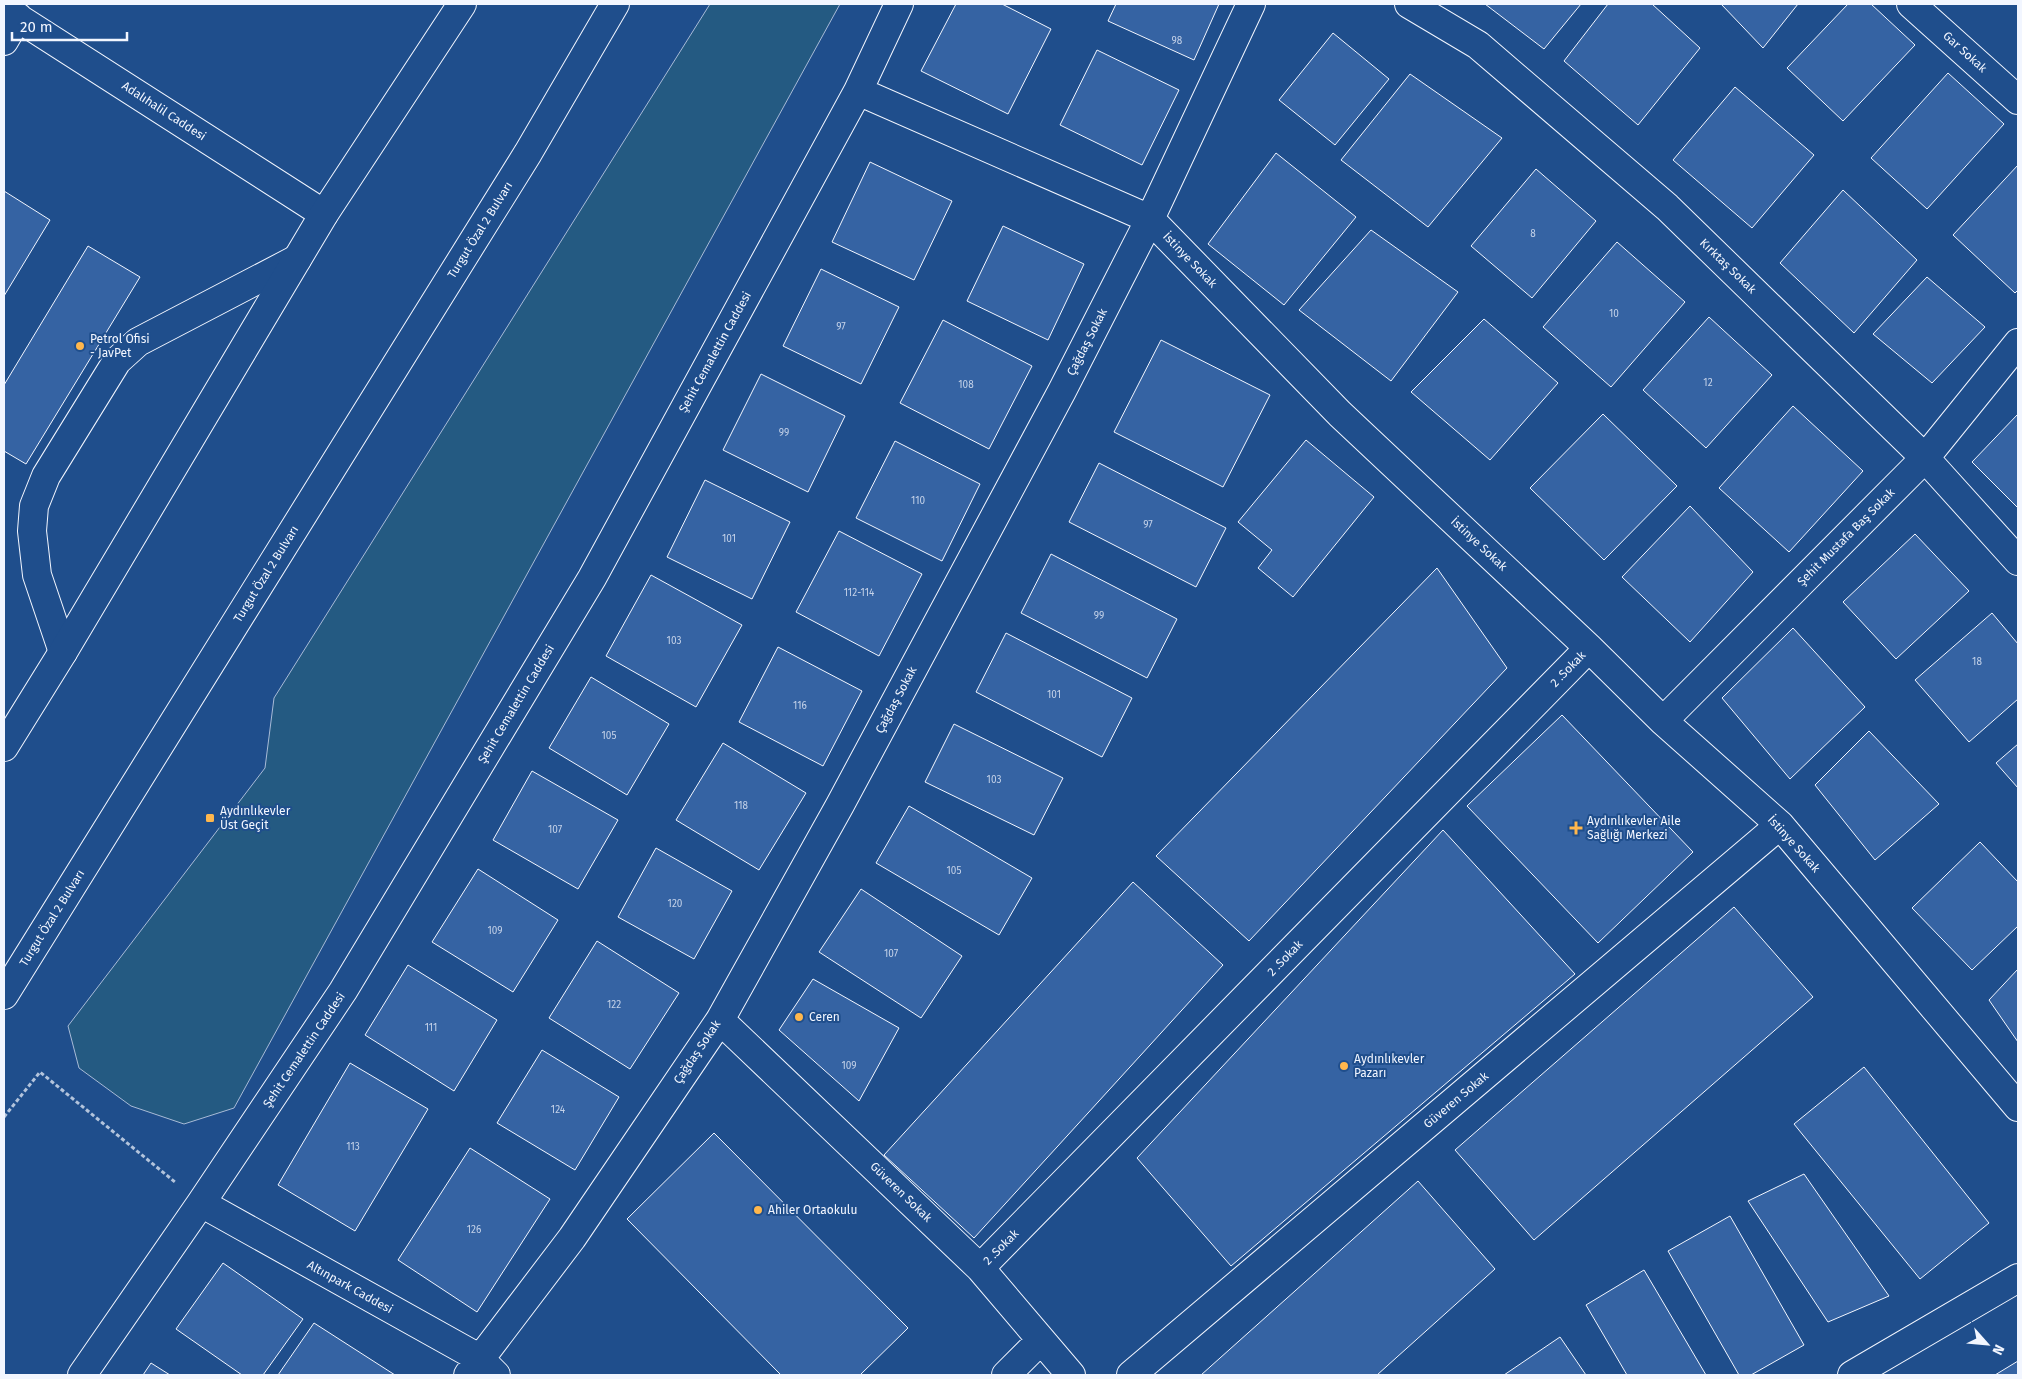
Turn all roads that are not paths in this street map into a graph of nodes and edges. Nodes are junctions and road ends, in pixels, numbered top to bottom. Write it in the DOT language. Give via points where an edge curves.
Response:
graph roads {
  1 [pos="462,4"];
  2 [pos="615,4"];
  3 [pos="635,4"];
  4 [pos="899,4"];
  5 [pos="1251,4"];
  6 [pos="1409,4"];
  7 [pos="1911,4"];
  8 [pos="11,13"];
  9 [pos="4,40"];
  10 [pos="858,91"];
  11 [pos="2018,100"];
  12 [pos="528,153"];
  13 [pos="324,214"];
  14 [pos="1150,219"];
  15 [pos="297,259"];
  16 [pos="2018,343"];
  17 [pos="1925,458"];
  18 [pos="2018,561"];
  19 [pos="1589,648"];
  20 [pos="63,652"];
  21 [pos="1663,721"];
  22 [pos="4,747"];
  23 [pos="1780,825"];
  24 [pos="4,995"];
  25 [pos="720,1020"];
  26 [pos="2018,1107"];
  27 [pos="200,1204"];
  28 [pos="980,1268"];
  29 [pos="2018,1278"];
  30 [pos="1041,1340"];
  31 [pos="481,1370"];
  32 [pos="82,1375"];
  33 [pos="1006,1375"];
  34 [pos="1071,1375"];
  35 [pos="1131,1375"];
  36 [pos="1852,1375"];
  1 -- 13 [label="main road"];
  2 -- 12 [label="main road, Turgut Özal 2 Bulvarı"];
  3 -- 12 [label="main road, Turgut Özal 2 Bulvarı"];
  4 -- 10 [label="main road, Şehit Cemalettin Caddesi"];
  5 -- 14 [label="main road, Çağdaş Sokak"];
  6 -- 17 [label="main road, Kırktaş Sokak" via="1478,45 1667,207"];
  7 -- 11 [label="main road, Gar Sokak"];
  8 -- 9 [label="main road"];
  8 -- 13 [label="main road, Adalıhalil Caddesi"];
  10 -- 14 [label="main road, İstinye Sokak"];
  10 -- 27 [label="main road, Şehit Cemalettin Caddesi" via="587,586 343,991"];
  12 -- 24 [label="main road, Turgut Özal 2 Bulvarı"];
  13 -- 15 [label="main road"];
  14 -- 19 [label="main road, İstinye Sokak" via="1340,414"];
  14 -- 25 [label="main road, Çağdaş Sokak" via="1062,391"];
  15 -- 20 [label="main road"];
  15 -- 20 [label="main road" via="138,342 117,361 46,476 34,506 33,550"];
  16 -- 17 [label="main road, Şehit Mustafa Baş Sokak"];
  17 -- 18 [label="main road, Kırktaş Sokak"];
  17 -- 21 [label="main road, Şehit Mustafa Baş Sokak"];
  19 -- 21 [label="main road, İstinye Sokak"];
  19 -- 28 [label="main road, 2 .Sokak"];
  20 -- 22 [label="main road"];
  21 -- 23 [label="main road, İstinye Sokak"];
  23 -- 26 [label="main road, İstinye Sokak"];
  23 -- 35 [label="main road, Güveren Sokak"];
  25 -- 28 [label="main road, Güveren Sokak"];
  25 -- 31 [label="main road, Çağdaş Sokak"];
  27 -- 31 [label="main road, Altınpark Caddesi"];
  27 -- 32 [label="main road, Şehit Cemalettin Caddesi"];
  28 -- 30 [label="main road, Güveren Sokak"];
  29 -- 36 [label="main road"];
  30 -- 33 [label="main road"];
  30 -- 34 [label="main road, Güveren Sokak"];
}
